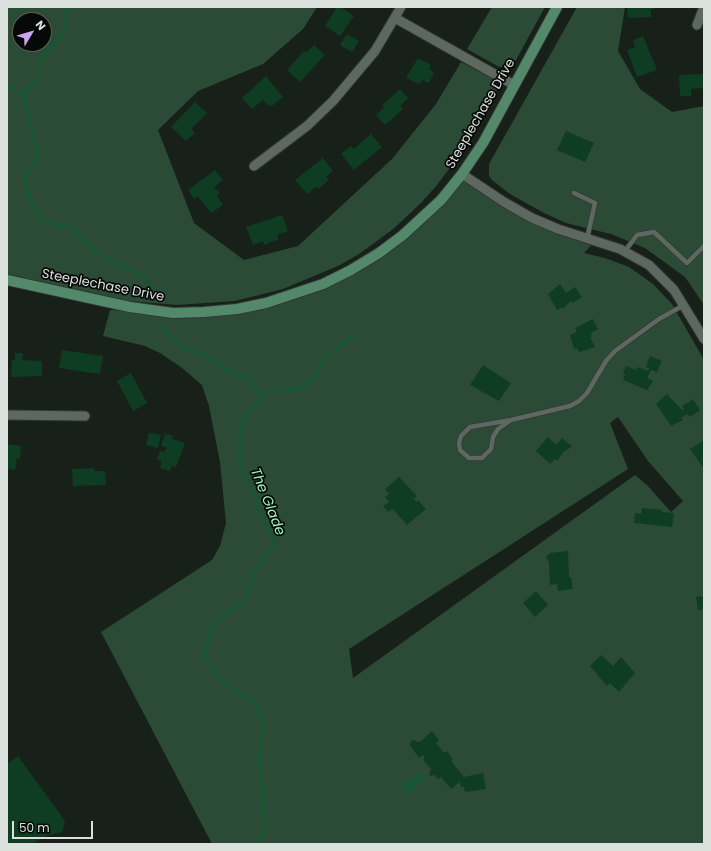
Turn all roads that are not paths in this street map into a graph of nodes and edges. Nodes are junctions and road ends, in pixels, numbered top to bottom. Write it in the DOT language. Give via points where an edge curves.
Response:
graph roads {
  1 [pos="401,7"];
  2 [pos="557,7"];
  3 [pos="704,7"];
  4 [pos="395,18"];
  5 [pos="697,25"];
  6 [pos="514,85"];
  7 [pos="254,166"];
  8 [pos="462,174"];
  9 [pos="574,193"];
  10 [pos="587,238"];
  11 [pos="704,246"];
  12 [pos="625,251"];
  13 [pos="7,280"];
  14 [pos="684,305"];
  15 [pos="704,339"];
  16 [pos="7,415"];
  17 [pos="85,416"];
  18 [pos="512,420"];
  1 -- 4 [label="street"];
  2 -- 6 [label="street, Steeplechase Drive"];
  3 -- 5 [label="street"];
  4 -- 6 [label="street"];
  4 -- 7 [label="street" via="375,51 333,101 307,126"];
  6 -- 8 [label="street, Steeplechase Drive"];
  8 -- 10 [label="street" via="532,218"];
  8 -- 13 [label="street, Steeplechase Drive" via="421,220 379,253 324,284 266,303 204,312 161,312"];
  9 -- 10 [label="lane" via="596,203"];
  10 -- 12 [label="street"];
  11 -- 12 [label="lane" via="687,263 654,232 637,235"];
  12 -- 14 [label="street" via="663,277"];
  14 -- 15 [label="street"];
  14 -- 18 [label="lane" via="659,319 615,351 579,401 565,408"];
  16 -- 17 [label="street"];
  18 -- 18 [label="lane" via="498,429 491,449 482,458 469,458 460,450 460,436 470,427"];
}
